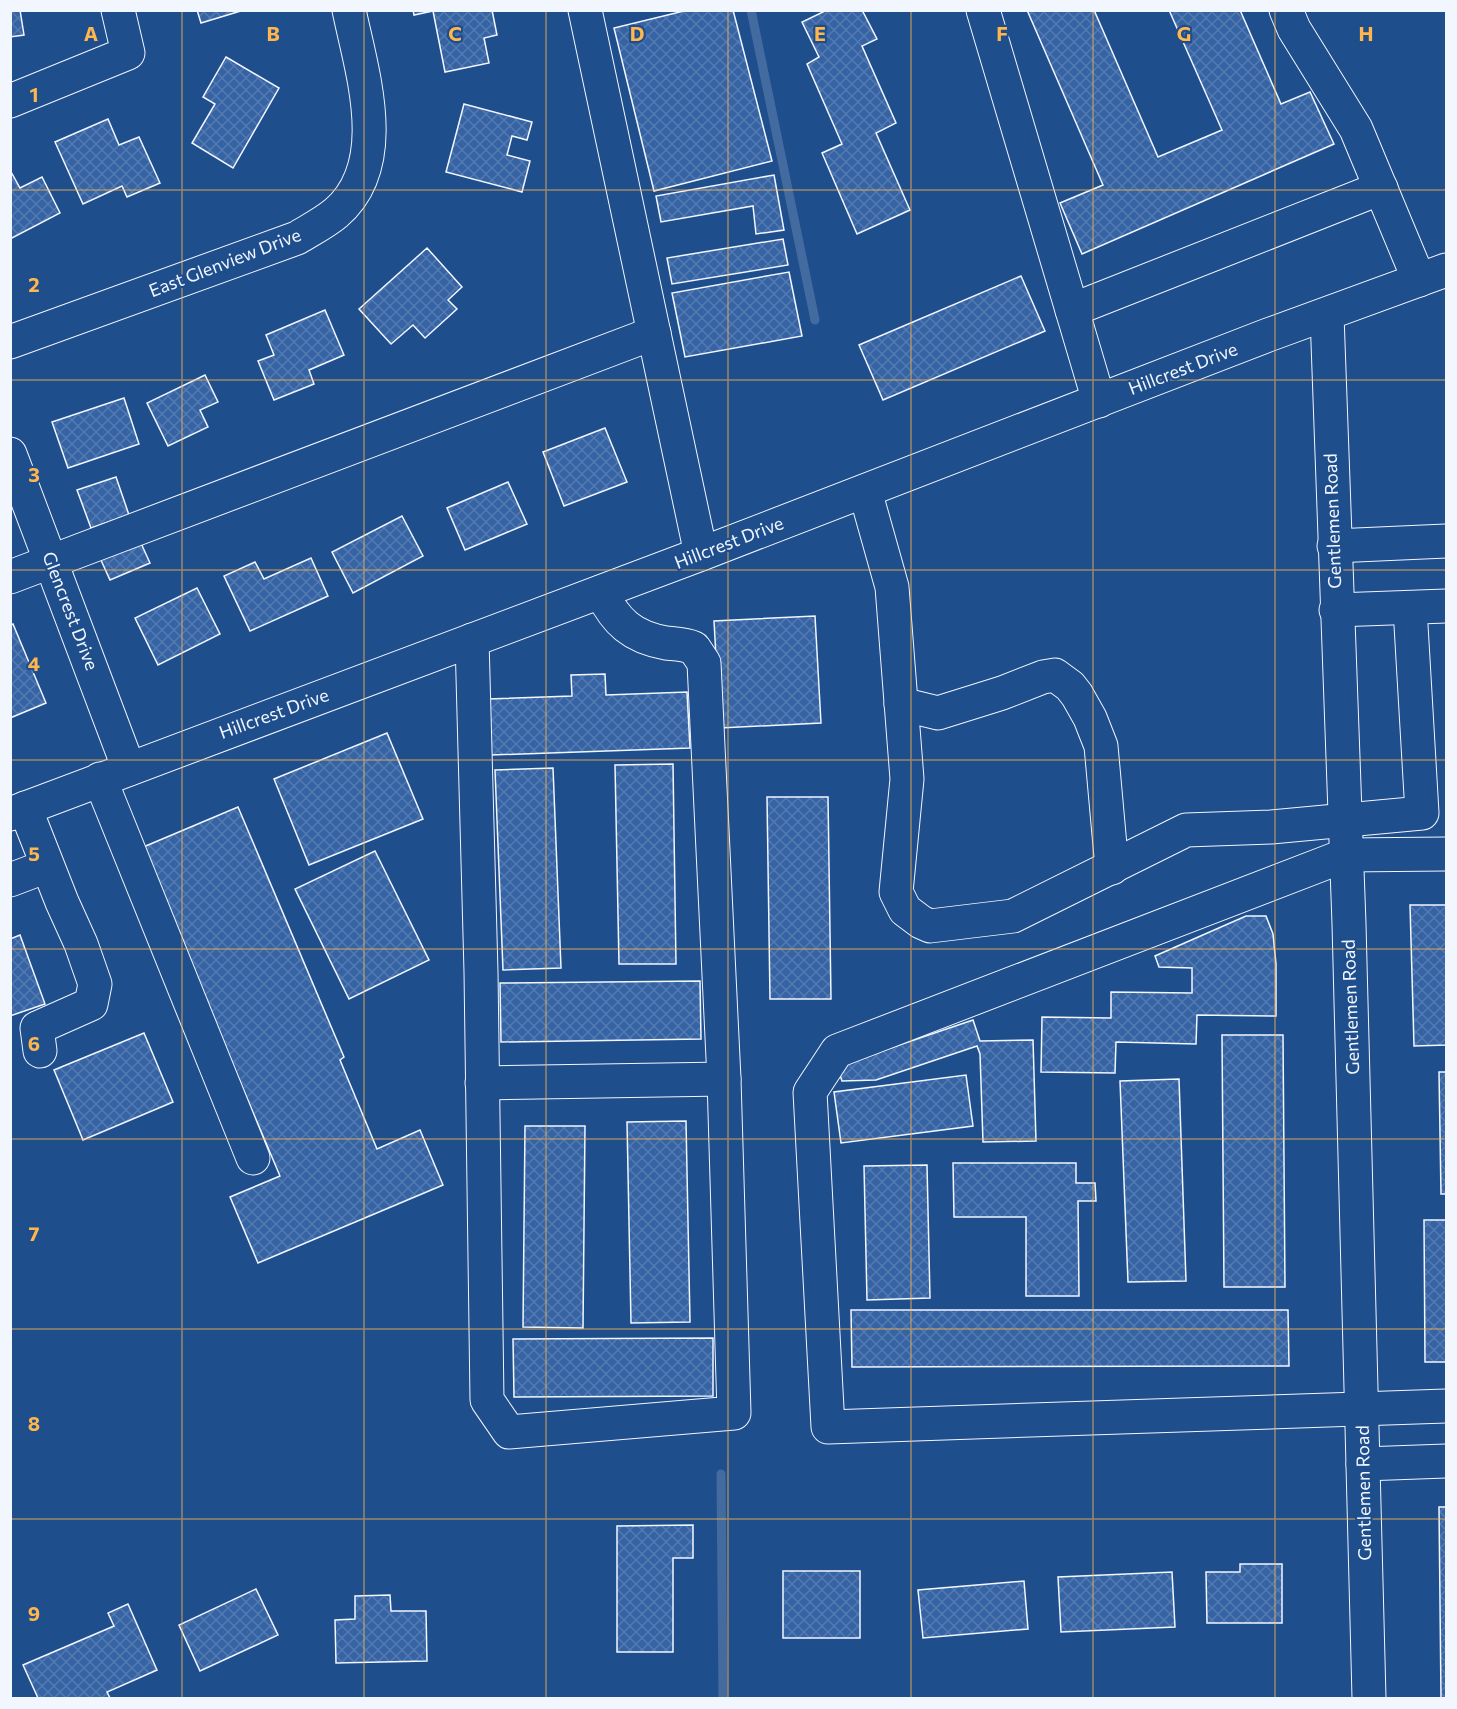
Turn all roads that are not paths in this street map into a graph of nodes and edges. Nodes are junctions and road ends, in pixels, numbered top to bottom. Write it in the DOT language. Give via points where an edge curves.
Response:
graph roads {
  1 [pos="118,10"];
  2 [pos="349,10"];
  3 [pos="585,10"];
  4 [pos="983,10"];
  5 [pos="1286,10"];
  6 [pos="10,101"];
  7 [pos="1381,188"];
  8 [pos="1433,275"];
  9 [pos="1072,310"];
  10 [pos="1327,315"];
  11 [pos="654,333"];
  12 [pos="10,342"];
  13 [pos="1099,401"];
  14 [pos="10,454"];
  15 [pos="865,491"];
  16 [pos="1446,541"];
  17 [pos="1334,546"];
  18 [pos="701,554"];
  19 [pos="51,562"];
  20 [pos="10,577"];
  21 [pos="601,592"];
  22 [pos="1446,606"];
  23 [pos="1410,608"];
  24 [pos="1336,610"];
  25 [pos="472,640"];
  26 [pos="901,704"];
  27 [pos="115,774"];
  28 [pos="18,811"];
  29 [pos="1345,820"];
  30 [pos="1446,854"];
  31 [pos="1346,855"];
  32 [pos="47,866"];
  33 [pos="1112,868"];
  34 [pos="10,880"];
  35 [pos="40,1051"];
  36 [pos="724,1080"];
  37 [pos="483,1083"];
  38 [pos="253,1158"];
  39 [pos="1446,1406"];
  40 [pos="1362,1409"];
  41 [pos="1446,1461"];
  42 [pos="1363,1464"];
  43 [pos="1369,1698"];
  1 -- 6 [label="street" via="128,54"];
  2 -- 12 [label="street, East Glenview Drive" via="370,112 367,160 357,186 337,212 297,238"];
  3 -- 11 [label="street"];
  4 -- 9 [label="street"];
  5 -- 7 [label="street" via="1356,129"];
  7 -- 8 [label="street"];
  7 -- 9 [label="street"];
  8 -- 10 [label="street, Hillcrest Drive"];
  9 -- 13 [label="street"];
  10 -- 13 [label="street, Hillcrest Drive"];
  10 -- 17 [label="street, Gentlemen Road"];
  11 -- 18 [label="street"];
  11 -- 19 [label="street"];
  13 -- 15 [label="street, Hillcrest Drive"];
  14 -- 19 [label="street, Glencrest Drive"];
  15 -- 18 [label="street, Hillcrest Drive"];
  15 -- 26 [label="street" via="892,587"];
  16 -- 17 [label="street"];
  17 -- 24 [label="street, Gentlemen Road"];
  18 -- 21 [label="street, Hillcrest Drive"];
  19 -- 20 [label="street"];
  19 -- 27 [label="street, Glencrest Drive"];
  21 -- 25 [label="street, Hillcrest Drive"];
  21 -- 36 [label="street" via="627,629 646,639 685,644 694,648 704,663"];
  22 -- 23 [label="street"];
  23 -- 24 [label="street"];
  23 -- 29 [label="street" via="1422,813"];
  24 -- 29 [label="street, Gentlemen Road"];
  25 -- 27 [label="street, Hillcrest Drive"];
  25 -- 37 [label="street"];
  26 -- 33 [label="street" via="938,713 1043,677 1055,675 1070,686 1090,718 1101,746"];
  26 -- 33 [label="street" via="907,779 896,892 905,910 930,926 1012,916"];
  27 -- 28 [label="street, Hillcrest Drive"];
  27 -- 38 [label="street, Glencrest Drive"];
  28 -- 32 [label="street"];
  29 -- 31 [label="street, Gentlemen Road"];
  29 -- 33 [label="street" via="1186,830"];
  30 -- 31 [label="street"];
  31 -- 40 [label="street, Gentlemen Road"];
  31 -- 40 [label="street" via="837,1051 810,1092 828,1427"];
  32 -- 34 [label="street"];
  32 -- 35 [label="street" via="94,984 91,1004 37,1028"];
  36 -- 37 [label="street"];
  36 -- 37 [label="street" via="734,1413 509,1432 487,1400"];
  39 -- 40 [label="street"];
  40 -- 42 [label="street, Gentlemen Road"];
  41 -- 42 [label="street"];
  42 -- 43 [label="street, Gentlemen Road"];
}
